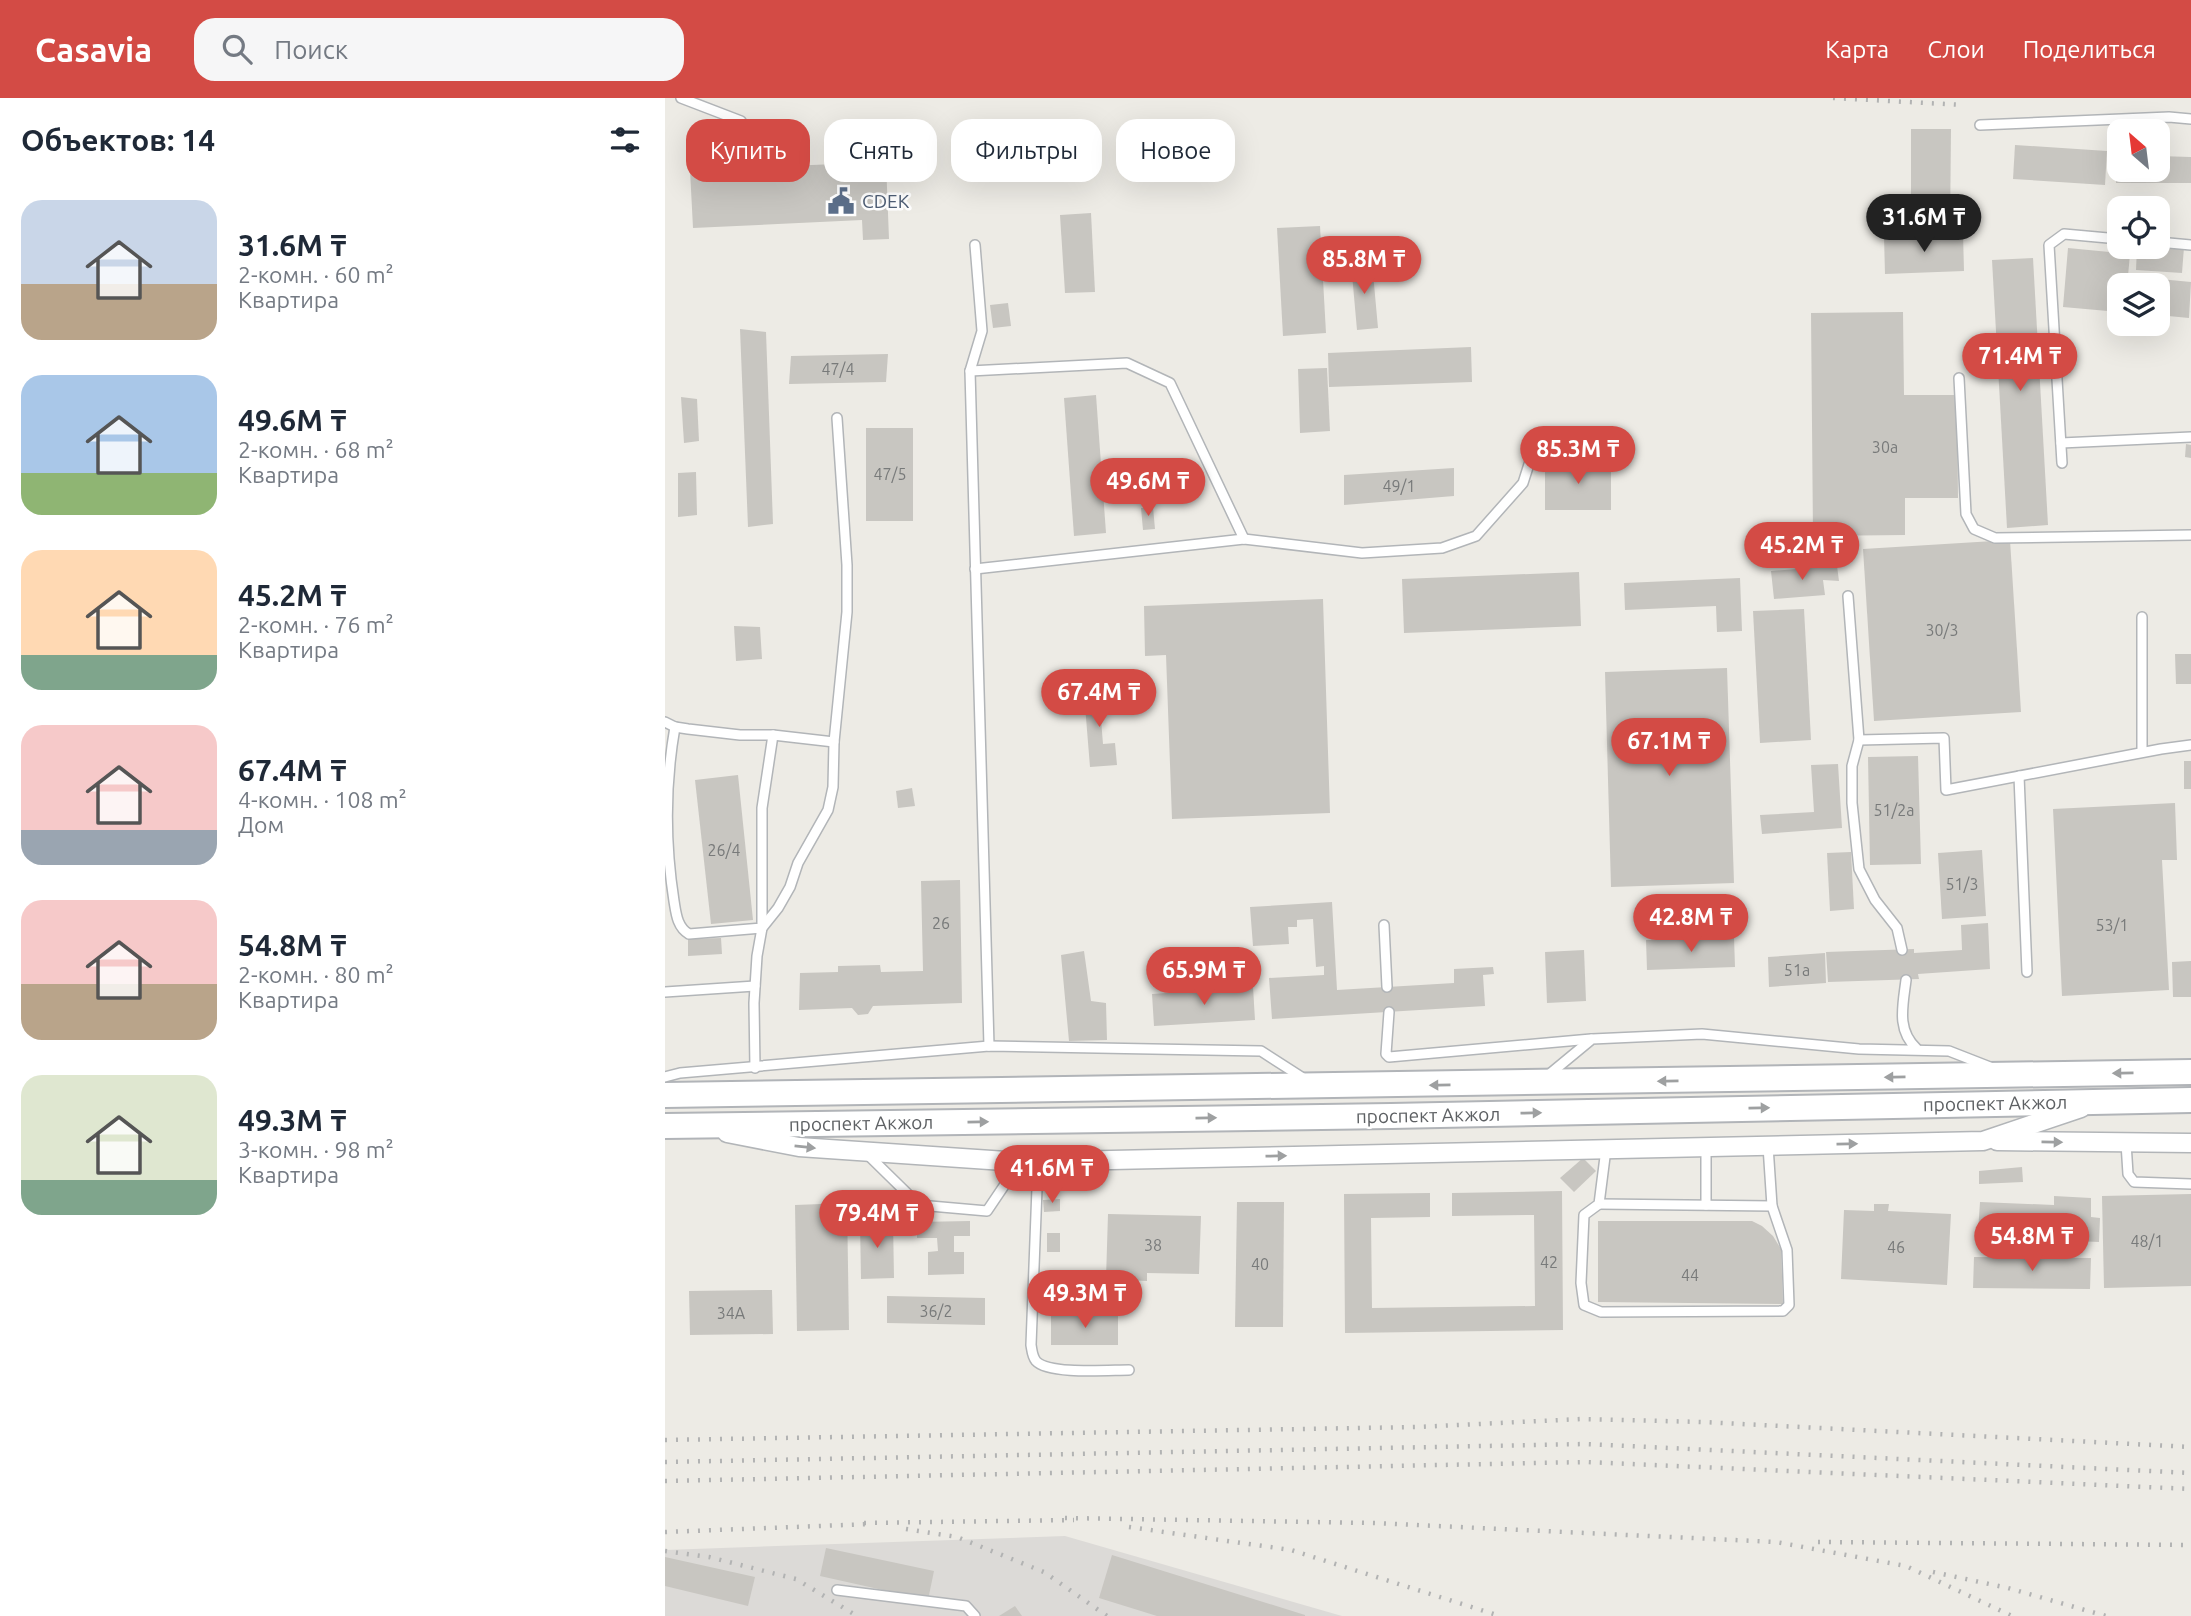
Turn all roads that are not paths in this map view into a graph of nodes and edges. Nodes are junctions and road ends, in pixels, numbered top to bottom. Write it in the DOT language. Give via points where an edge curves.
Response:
graph roads {
  1 [pos="681,98"];
  2 [pos="736,119"];
  3 [pos="2191,119"];
  4 [pos="1980,125"];
  5 [pos="2107,238"];
  6 [pos="2170,243"];
  7 [pos="975,245"];
  8 [pos="2191,245"];
  9 [pos="970,371"];
  10 [pos="1959,378"];
  11 [pos="837,418"];
  12 [pos="2191,437"];
  13 [pos="1538,439"];
  14 [pos="2061,443"];
  15 [pos="2062,463"];
  16 [pos="2191,535"];
  17 [pos="1244,539"];
  18 [pos="975,569"];
  19 [pos="1848,596"];
  20 [pos="2142,617"];
  21 [pos="665,722"];
  22 [pos="675,727"];
  23 [pos="773,735"];
  24 [pos="1859,740"];
  25 [pos="834,742"];
  26 [pos="2191,745"];
  27 [pos="2142,752"];
  28 [pos="2019,776"];
  29 [pos="1384,925"];
  30 [pos="762,928"];
  31 [pos="1902,950"];
  32 [pos="2027,972"];
  33 [pos="1906,979"];
  34 [pos="755,986"];
  35 [pos="1387,987"];
  36 [pos="665,992"];
  37 [pos="1389,1012"];
  38 [pos="1592,1039"];
  39 [pos="989,1045"];
  40 [pos="1917,1049"];
  41 [pos="755,1068"];
  42 [pos="2191,1072"];
  43 [pos="2012,1075"];
  44 [pos="665,1077"];
  45 [pos="1539,1083"];
  46 [pos="1389,1086"];
  47 [pos="1316,1087"];
  48 [pos="665,1095"];
  49 [pos="2191,1100"];
  50 [pos="2102,1101"];
  51 [pos="1391,1116"];
  52 [pos="677,1126"];
  53 [pos="1983,1141"];
  54 [pos="2126,1143"];
  55 [pos="2191,1143"];
  56 [pos="1768,1146"];
  57 [pos="1706,1147"];
  58 [pos="1606,1149"];
  59 [pos="863,1151"];
  60 [pos="1029,1162"];
  61 [pos="2191,1184"];
  62 [pos="1599,1204"];
  63 [pos="1706,1205"];
  64 [pos="1772,1206"];
  65 [pos="1129,1370"];
  66 [pos="837,1590"];
  67 [pos="975,1616"];
  1 -- 2 [label="lane"];
  3 -- 4 [label="lane"];
  5 -- 14 [label="lane" via="2064,234 2049,245"];
  6 -- 8 [label="lane"];
  7 -- 9 [label="lane" via="982,331"];
  9 -- 17 [label="lane" via="1127,363 1170,383"];
  9 -- 18 [label="lane"];
  10 -- 16 [label="lane" via="1966,514 1974,529 1994,538"];
  11 -- 25 [label="lane" via="847,611"];
  12 -- 14 [label="lane"];
  13 -- 17 [label="lane" via="1523,483 1476,536 1441,548 1362,553"];
  14 -- 15 [label="lane"];
  17 -- 18 [label="lane"];
  18 -- 39 [label="lane"];
  19 -- 24 [label="lane"];
  20 -- 27 [label="lane"];
  21 -- 22 [label="lane"];
  22 -- 23 [label="lane"];
  22 -- 30 [label="lane" via="665,831 678,919 689,934"];
  23 -- 25 [label="lane"];
  23 -- 30 [label="lane" via="762,808"];
  24 -- 28 [label="lane" via="1944,738 1946,790"];
  24 -- 31 [label="lane" via="1851,766 1859,869 1897,928"];
  25 -- 30 [label="lane" via="828,810 790,887"];
  26 -- 27 [label="lane"];
  27 -- 28 [label="lane"];
  28 -- 32 [label="lane"];
  29 -- 35 [label="lane"];
  30 -- 34 [label="lane"];
  33 -- 40 [label="lane" via="1904,1032"];
  34 -- 36 [label="lane"];
  34 -- 41 [label="lane"];
  37 -- 38 [label="lane" via="1389,1058"];
  38 -- 40 [label="lane" via="1702,1034 1859,1049"];
  38 -- 45 [label="lane"];
  39 -- 41 [label="lane"];
  39 -- 47 [label="lane" via="1261,1051"];
  40 -- 43 [label="lane" via="1949,1051"];
  41 -- 44 [label="lane"];
  42 -- 43 [label="main road, проспект Акжол, one-way"];
  43 -- 45 [label="main road, проспект Акжол, one-way"];
  45 -- 46 [label="main road, проспект Акжол, one-way"];
  46 -- 47 [label="main road, проспект Акжол"];
  46 -- 51 [label="main road"];
  47 -- 48 [label="main road, проспект Акжол"];
  49 -- 50 [label="main road, проспект Акжол"];
  51 -- 50 [label="main road, проспект Акжол, one-way"];
  50 -- 53 [label="street"];
  52 -- 51 [label="main road, проспект Акжол, one-way"];
  52 -- 59 [label="street, one-way" via="799,1147"];
  53 -- 54 [label="street, one-way"];
  56 -- 53 [label="street, one-way"];
  54 -- 55 [label="street"];
  54 -- 61 [label="lane" via="2127,1174 2134,1182"];
  56 -- 57 [label="street"];
  56 -- 64 [label="lane"];
  57 -- 58 [label="street"];
  57 -- 63 [label="lane"];
  60 -- 58 [label="street, one-way"];
  58 -- 62 [label="lane"];
  59 -- 60 [label="street"];
  59 -- 60 [label="lane" via="919,1205 987,1211"];
  60 -- 65 [label="lane" via="1033,1354 1037,1362 1058,1369"];
  62 -- 63 [label="lane"];
  62 -- 64 [label="lane" via="1584,1215 1581,1283 1584,1305 1601,1312 1783,1311 1789,1305 1787,1250"];
  63 -- 64 [label="lane"];
  66 -- 67 [label="lane" via="966,1606"];
}
